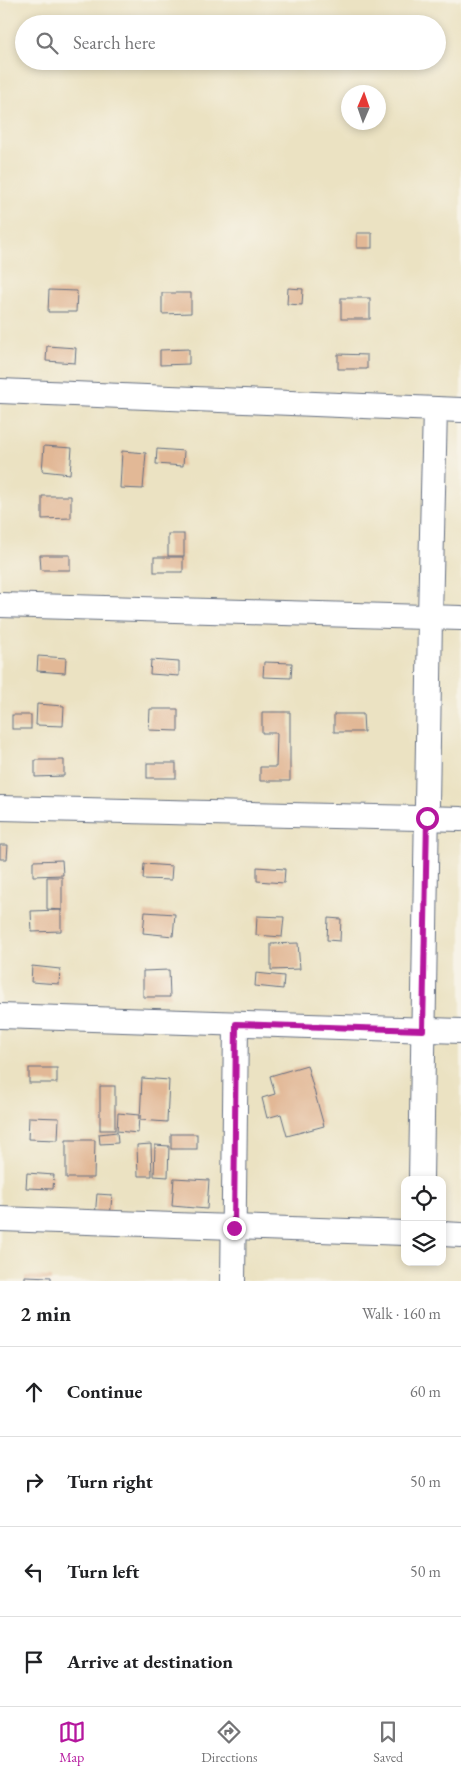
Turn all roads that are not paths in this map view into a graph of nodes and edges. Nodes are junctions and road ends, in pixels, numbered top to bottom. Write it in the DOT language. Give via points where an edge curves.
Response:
graph roads {
  1 [pos="0,392"];
  2 [pos="435,409"];
  3 [pos="461,410"];
  4 [pos="0,605"];
  5 [pos="430,617"];
  6 [pos="461,618"];
  7 [pos="0,808"];
  8 [pos="427,818"];
  9 [pos="461,819"];
  10 [pos="0,1016"];
  11 [pos="236,1024"];
  12 [pos="423,1030"];
  13 [pos="461,1031"];
  14 [pos="420,1176"];
  15 [pos="0,1220"];
  16 [pos="234,1228"];
  17 [pos="401,1233"];
  18 [pos="446,1234"];
  19 [pos="461,1235"];
  20 [pos="233,1281"];
  1 -- 2 [label="street"];
  2 -- 3 [label="street"];
  2 -- 5 [label="street"];
  4 -- 5 [label="street"];
  5 -- 6 [label="street"];
  5 -- 8 [label="street"];
  7 -- 8 [label="street"];
  8 -- 9 [label="street"];
  8 -- 12 [label="street"];
  10 -- 11 [label="street"];
  11 -- 12 [label="street"];
  11 -- 16 [label="street"];
  12 -- 13 [label="street"];
  12 -- 14 [label="street"];
  15 -- 16 [label="street"];
  16 -- 17 [label="street"];
  16 -- 20 [label="street"];
  18 -- 19 [label="street"];
}
